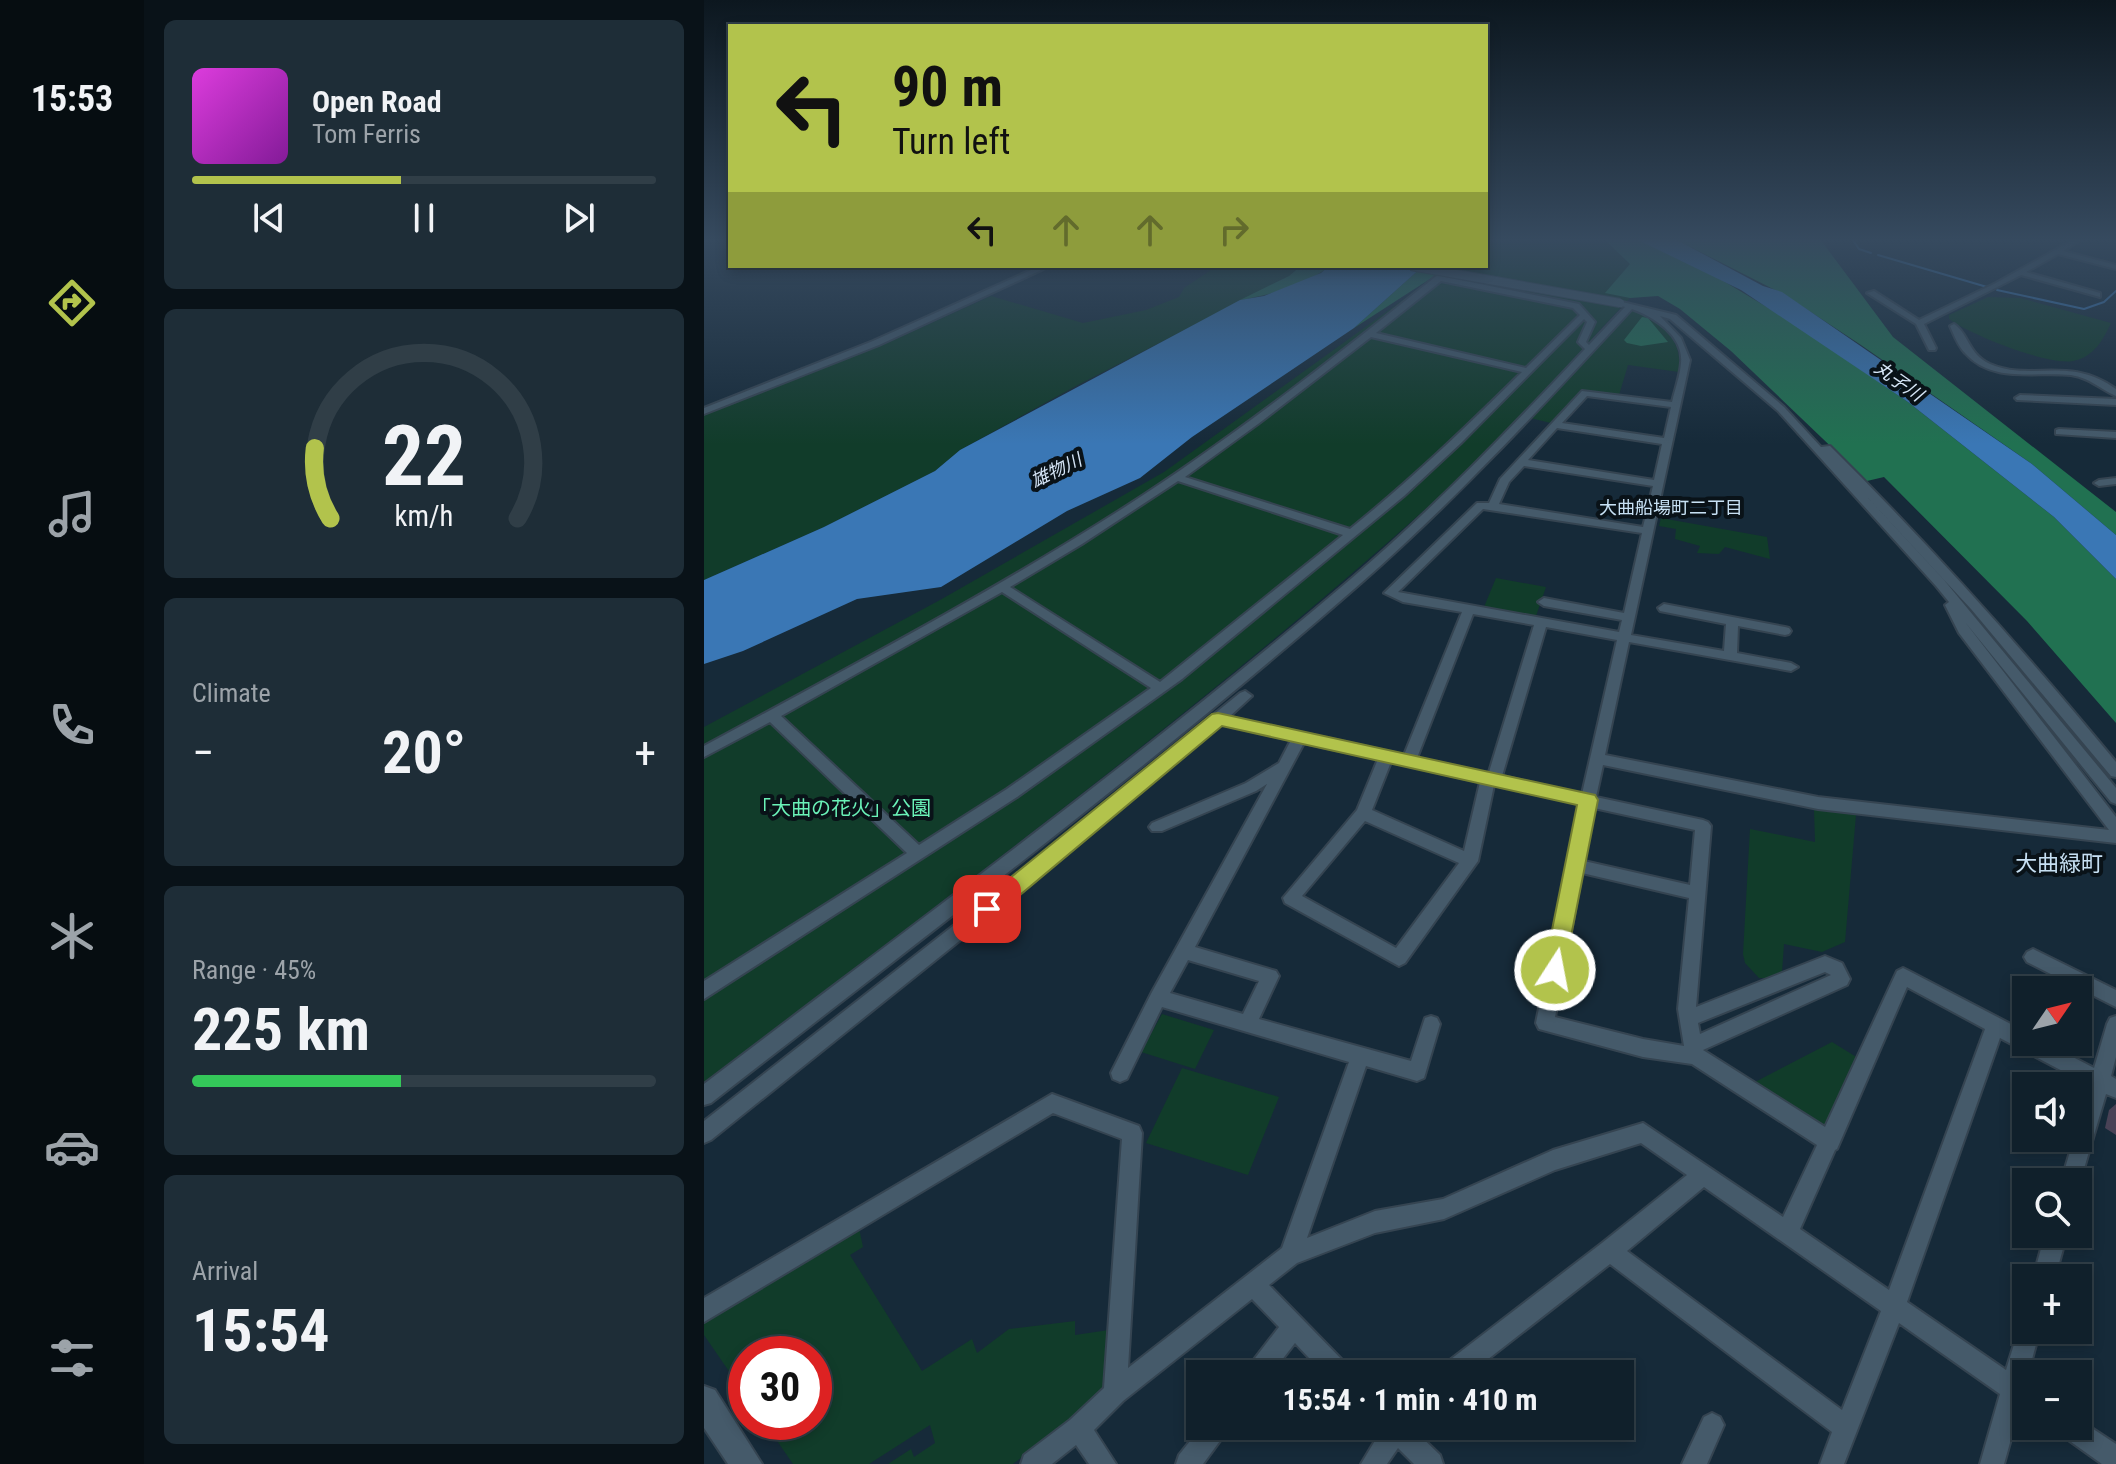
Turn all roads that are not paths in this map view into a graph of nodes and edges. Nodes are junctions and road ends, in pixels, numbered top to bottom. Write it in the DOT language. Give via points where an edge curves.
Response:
graph roads {
  1 [pos="955,307"];
  2 [pos="1403,307"];
  3 [pos="1575,307"];
  4 [pos="1622,307"];
  5 [pos="1637,307"];
  6 [pos="1894,307"];
  7 [pos="1951,307"];
  8 [pos="1651,311"];
  9 [pos="1585,314"];
  10 [pos="1919,323"];
  11 [pos="1954,326"];
  12 [pos="1370,334"];
  13 [pos="1932,348"];
  14 [pos="1589,349"];
  15 [pos="1528,371"];
  16 [pos="2116,393"];
  17 [pos="2020,398"];
  18 [pos="2116,402"];
  19 [pos="1676,405"];
  20 [pos="704,411"];
  21 [pos="1785,415"];
  22 [pos="1555,425"];
  23 [pos="2059,432"];
  24 [pos="2116,435"];
  25 [pos="1668,442"];
  26 [pos="1520,462"];
  27 [pos="1175,477"];
  28 [pos="2116,481"];
  29 [pos="2099,483"];
  30 [pos="1659,484"];
  31 [pos="1492,507"];
  32 [pos="1648,531"];
  33 [pos="1353,534"];
  34 [pos="1940,583"];
  35 [pos="1002,587"];
  36 [pos="1544,602"];
  37 [pos="1664,608"];
  38 [pos="1469,610"];
  39 [pos="1630,618"];
  40 [pos="1732,621"];
  41 [pos="1541,623"];
  42 [pos="1785,631"];
  43 [pos="1625,637"];
  44 [pos="1730,656"];
  45 [pos="1791,667"];
  46 [pos="1160,688"];
  47 [pos="1245,696"];
  48 [pos="771,715"];
  49 [pos="1218,719"];
  50 [pos="1300,737"];
  51 [pos="704,752"];
  52 [pos="1387,755"];
  53 [pos="1598,759"];
  54 [pos="1409,760"];
  55 [pos="1282,767"];
  56 [pos="2116,772"];
  57 [pos="1492,778"];
  58 [pos="2116,798"];
  59 [pos="1588,800"];
  60 [pos="1363,813"];
  61 [pos="1157,827"];
  62 [pos="2116,828"];
  63 [pos="2116,837"];
  64 [pos="917,853"];
  65 [pos="1470,861"];
  66 [pos="1575,865"];
  67 [pos="1697,893"];
  68 [pos="1184,951"];
  69 [pos="2033,957"];
  70 [pos="704,991"];
  71 [pos="1158,998"];
  72 [pos="2116,999"];
  73 [pos="1689,1018"];
  74 [pos="1248,1024"];
  75 [pos="1431,1024"];
  76 [pos="2116,1024"];
  77 [pos="1995,1026"];
  78 [pos="2012,1035"];
  79 [pos="1694,1051"];
  80 [pos="1360,1056"];
  81 [pos="2053,1056"];
  82 [pos="1120,1073"];
  83 [pos="2108,1084"];
  84 [pos="704,1096"];
  85 [pos="704,1133"];
  86 [pos="1830,1142"];
  87 [pos="2076,1168"];
  88 [pos="1703,1175"];
  89 [pos="1787,1233"];
  90 [pos="1610,1251"];
  91 [pos="1290,1255"];
  92 [pos="1253,1284"];
  93 [pos="1894,1307"];
  94 [pos="704,1311"];
  95 [pos="1293,1327"];
  96 [pos="1268,1360"];
  97 [pos="1326,1360"];
  98 [pos="1468,1360"];
  99 [pos="2012,1389"];
  100 [pos="1115,1393"];
  101 [pos="704,1401"];
  102 [pos="2012,1412"];
  103 [pos="1712,1425"];
  104 [pos="1845,1427"];
  105 [pos="1078,1428"];
  106 [pos="1206,1440"];
  107 [pos="1387,1440"];
  108 [pos="1408,1440"];
  109 [pos="2088,1440"];
  110 [pos="2116,1459"];
  111 [pos="746,1464"];
  112 [pos="1033,1464"];
  113 [pos="1104,1464"];
  114 [pos="1188,1464"];
  115 [pos="1373,1464"];
  116 [pos="1431,1464"];
  117 [pos="1694,1464"];
  118 [pos="1832,1464"];
  119 [pos="1992,1464"];
  1 -- 20 [label="street"];
  2 -- 12 [label="street"];
  3 -- 9 [label="street"];
  4 -- 14 [label="street"];
  5 -- 8 [label="street"];
  6 -- 10 [label="street"];
  7 -- 10 [label="street"];
  8 -- 19 [label="street" via="1686,360"];
  8 -- 21 [label="street" via="1673,317"];
  9 -- 14 [label="street" via="1591,322 1582,342"];
  9 -- 15 [label="street"];
  10 -- 13 [label="street"];
  11 -- 16 [label="street" via="1961,347 1987,369 2075,373 2104,381"];
  12 -- 15 [label="street"];
  12 -- 27 [label="street"];
  14 -- 84 [label="street" via="1449,496 1303,625 1090,799"];
  15 -- 33 [label="street"];
  17 -- 18 [label="street"];
  19 -- 22 [label="street" via="1585,393"];
  19 -- 25 [label="street"];
  21 -- 34 [label="street"];
  21 -- 56 [label="street" via="1801,424 1908,529"];
  22 -- 25 [label="street"];
  22 -- 26 [label="street"];
  23 -- 24 [label="street"];
  25 -- 30 [label="street"];
  26 -- 30 [label="street"];
  26 -- 31 [label="street"];
  27 -- 33 [label="street"];
  27 -- 35 [label="street"];
  28 -- 29 [label="street"];
  30 -- 32 [label="street"];
  31 -- 32 [label="street"];
  31 -- 38 [label="street" via="1481,505 1390,593"];
  32 -- 39 [label="street"];
  33 -- 46 [label="street"];
  34 -- 58 [label="street"];
  34 -- 62 [label="street" via="1963,630"];
  35 -- 46 [label="street"];
  35 -- 48 [label="street"];
  36 -- 39 [label="street"];
  37 -- 40 [label="street"];
  38 -- 41 [label="street"];
  38 -- 54 [label="street"];
  39 -- 43 [label="street"];
  40 -- 42 [label="street"];
  40 -- 44 [label="street"];
  41 -- 43 [label="street"];
  41 -- 57 [label="street"];
  43 -- 44 [label="street"];
  43 -- 53 [label="street"];
  44 -- 45 [label="street"];
  46 -- 64 [label="street"];
  47 -- 49 [label="street"];
  48 -- 51 [label="street"];
  48 -- 64 [label="street"];
  49 -- 50 [label="street"];
  49 -- 85 [label="street"];
  50 -- 52 [label="street"];
  50 -- 55 [label="street"];
  52 -- 54 [label="street"];
  52 -- 60 [label="street"];
  53 -- 59 [label="street"];
  53 -- 63 [label="street" via="1818,803"];
  54 -- 57 [label="street"];
  55 -- 61 [label="street" via="1251,787"];
  55 -- 68 [label="street"];
  57 -- 59 [label="street"];
  57 -- 65 [label="street"];
  59 -- 66 [label="street"];
  59 -- 67 [label="street" via="1703,826"];
  60 -- 65 [label="street"];
  60 -- 65 [label="street" via="1291,898 1399,958"];
  64 -- 70 [label="street"];
  66 -- 67 [label="street"];
  66 -- 79 [label="street" via="1545,1023 1643,1048"];
  67 -- 73 [label="street"];
  68 -- 71 [label="street"];
  68 -- 74 [label="street" via="1270,976"];
  69 -- 72 [label="street"];
  71 -- 74 [label="street"];
  71 -- 82 [label="street"];
  73 -- 79 [label="street"];
  73 -- 79 [label="street" via="1825,964 1836,968 1841,979"];
  74 -- 80 [label="street"];
  75 -- 80 [label="street" via="1417,1072"];
  76 -- 83 [label="street"];
  77 -- 78 [label="street"];
  77 -- 86 [label="street" via="1903,976"];
  77 -- 93 [label="street"];
  79 -- 86 [label="street"];
  80 -- 91 [label="street"];
  81 -- 83 [label="street"];
  83 -- 87 [label="street"];
  86 -- 89 [label="street"];
  88 -- 89 [label="street"];
  88 -- 90 [label="street"];
  88 -- 91 [label="street" via="1643,1133 1553,1160 1444,1209 1375,1222"];
  89 -- 93 [label="street"];
  90 -- 98 [label="street"];
  90 -- 104 [label="street"];
  91 -- 92 [label="street"];
  92 -- 95 [label="street"];
  92 -- 100 [label="street"];
  93 -- 99 [label="street"];
  93 -- 104 [label="street"];
  94 -- 100 [label="street" via="1052,1103 1132,1133"];
  95 -- 96 [label="street"];
  95 -- 97 [label="street"];
  100 -- 105 [label="street"];
  101 -- 111 [label="street"];
  102 -- 119 [label="street"];
  103 -- 117 [label="street"];
  104 -- 118 [label="street"];
  105 -- 112 [label="street"];
  105 -- 113 [label="street"];
  106 -- 114 [label="street"];
  107 -- 115 [label="street"];
  108 -- 116 [label="street"];
  109 -- 110 [label="street"];
}
